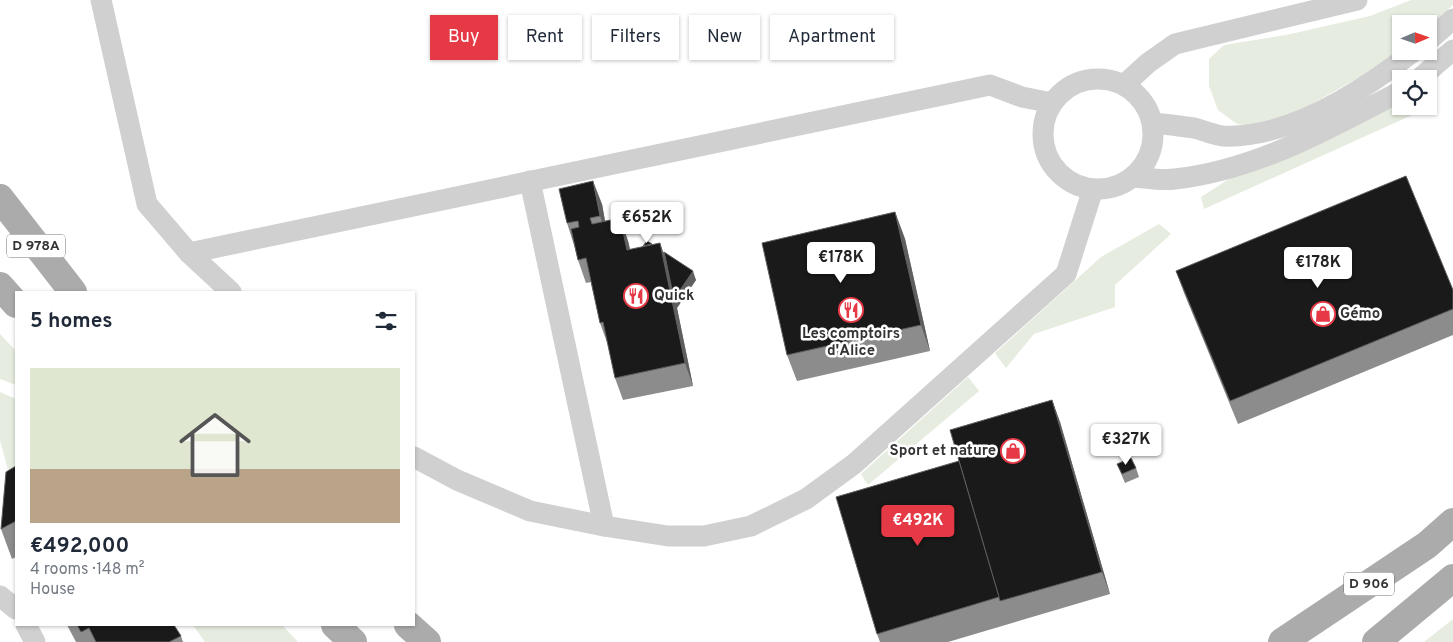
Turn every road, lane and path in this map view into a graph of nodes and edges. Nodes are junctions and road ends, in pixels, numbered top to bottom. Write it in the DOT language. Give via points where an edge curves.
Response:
graph roads {
  1 [pos="101,0"];
  2 [pos="1357,0"];
  3 [pos="1453,19"];
  4 [pos="1438,32"];
  5 [pos="1452,52"];
  6 [pos="1401,60"];
  7 [pos="1429,70"];
  8 [pos="1124,85"];
  9 [pos="1392,96"];
  10 [pos="1052,103"];
  11 [pos="1152,123"];
  12 [pos="1134,176"];
  13 [pos="530,181"];
  14 [pos="1094,189"];
  15 [pos="0,198"];
  16 [pos="189,253"];
  17 [pos="0,286"];
  18 [pos="72,291"];
  19 [pos="230,291"];
  20 [pos="15,303"];
  21 [pos="415,458"];
  22 [pos="1453,522"];
  23 [pos="604,526"];
  24 [pos="1453,578"];
  25 [pos="0,596"];
  26 [pos="15,608"];
  27 [pos="26,626"];
  28 [pos="409,626"];
  29 [pos="34,642"];
  30 [pos="427,642"];
  31 [pos="1282,642"];
  32 [pos="1376,642"];
  1 -- 16 [label="lane" via="147,204"];
  2 -- 8 [label="lane" via="1175,44"];
  3 -- 4 [label="lane"];
  5 -- 7 [label="lane"];
  6 -- 11 [label="lane" via="1354,92 1304,119 1271,130 1221,136 1195,128"];
  8 -- 10 [label="lane" via="1106,79 1092,79 1073,85"];
  8 -- 11 [label="lane" via="1140,97"];
  9 -- 12 [label="lane" via="1319,133 1239,167 1174,180"];
  10 -- 13 [label="lane" via="1022,97 990,85"];
  10 -- 14 [label="lane" via="1044,121 1044,144 1051,162 1069,181"];
  11 -- 12 [label="lane" via="1153,142 1146,162"];
  12 -- 14 [label="lane" via="1117,186"];
  13 -- 16 [label="lane"];
  13 -- 23 [label="lane"];
  14 -- 23 [label="lane" via="1066,274 854,464 806,499 751,526 704,536 668,536"];
  15 -- 18 [label="main road, D 978A"];
  16 -- 19 [label="lane"];
  17 -- 20 [label="main road"];
  21 -- 23 [label="lane" via="457,480 530,511"];
  22 -- 31 [label="main road, D 906" via="1427,545"];
  24 -- 32 [label="main road"];
  25 -- 26 [label="lane"];
  27 -- 29 [label="lane"];
  28 -- 30 [label="main road"];
}
